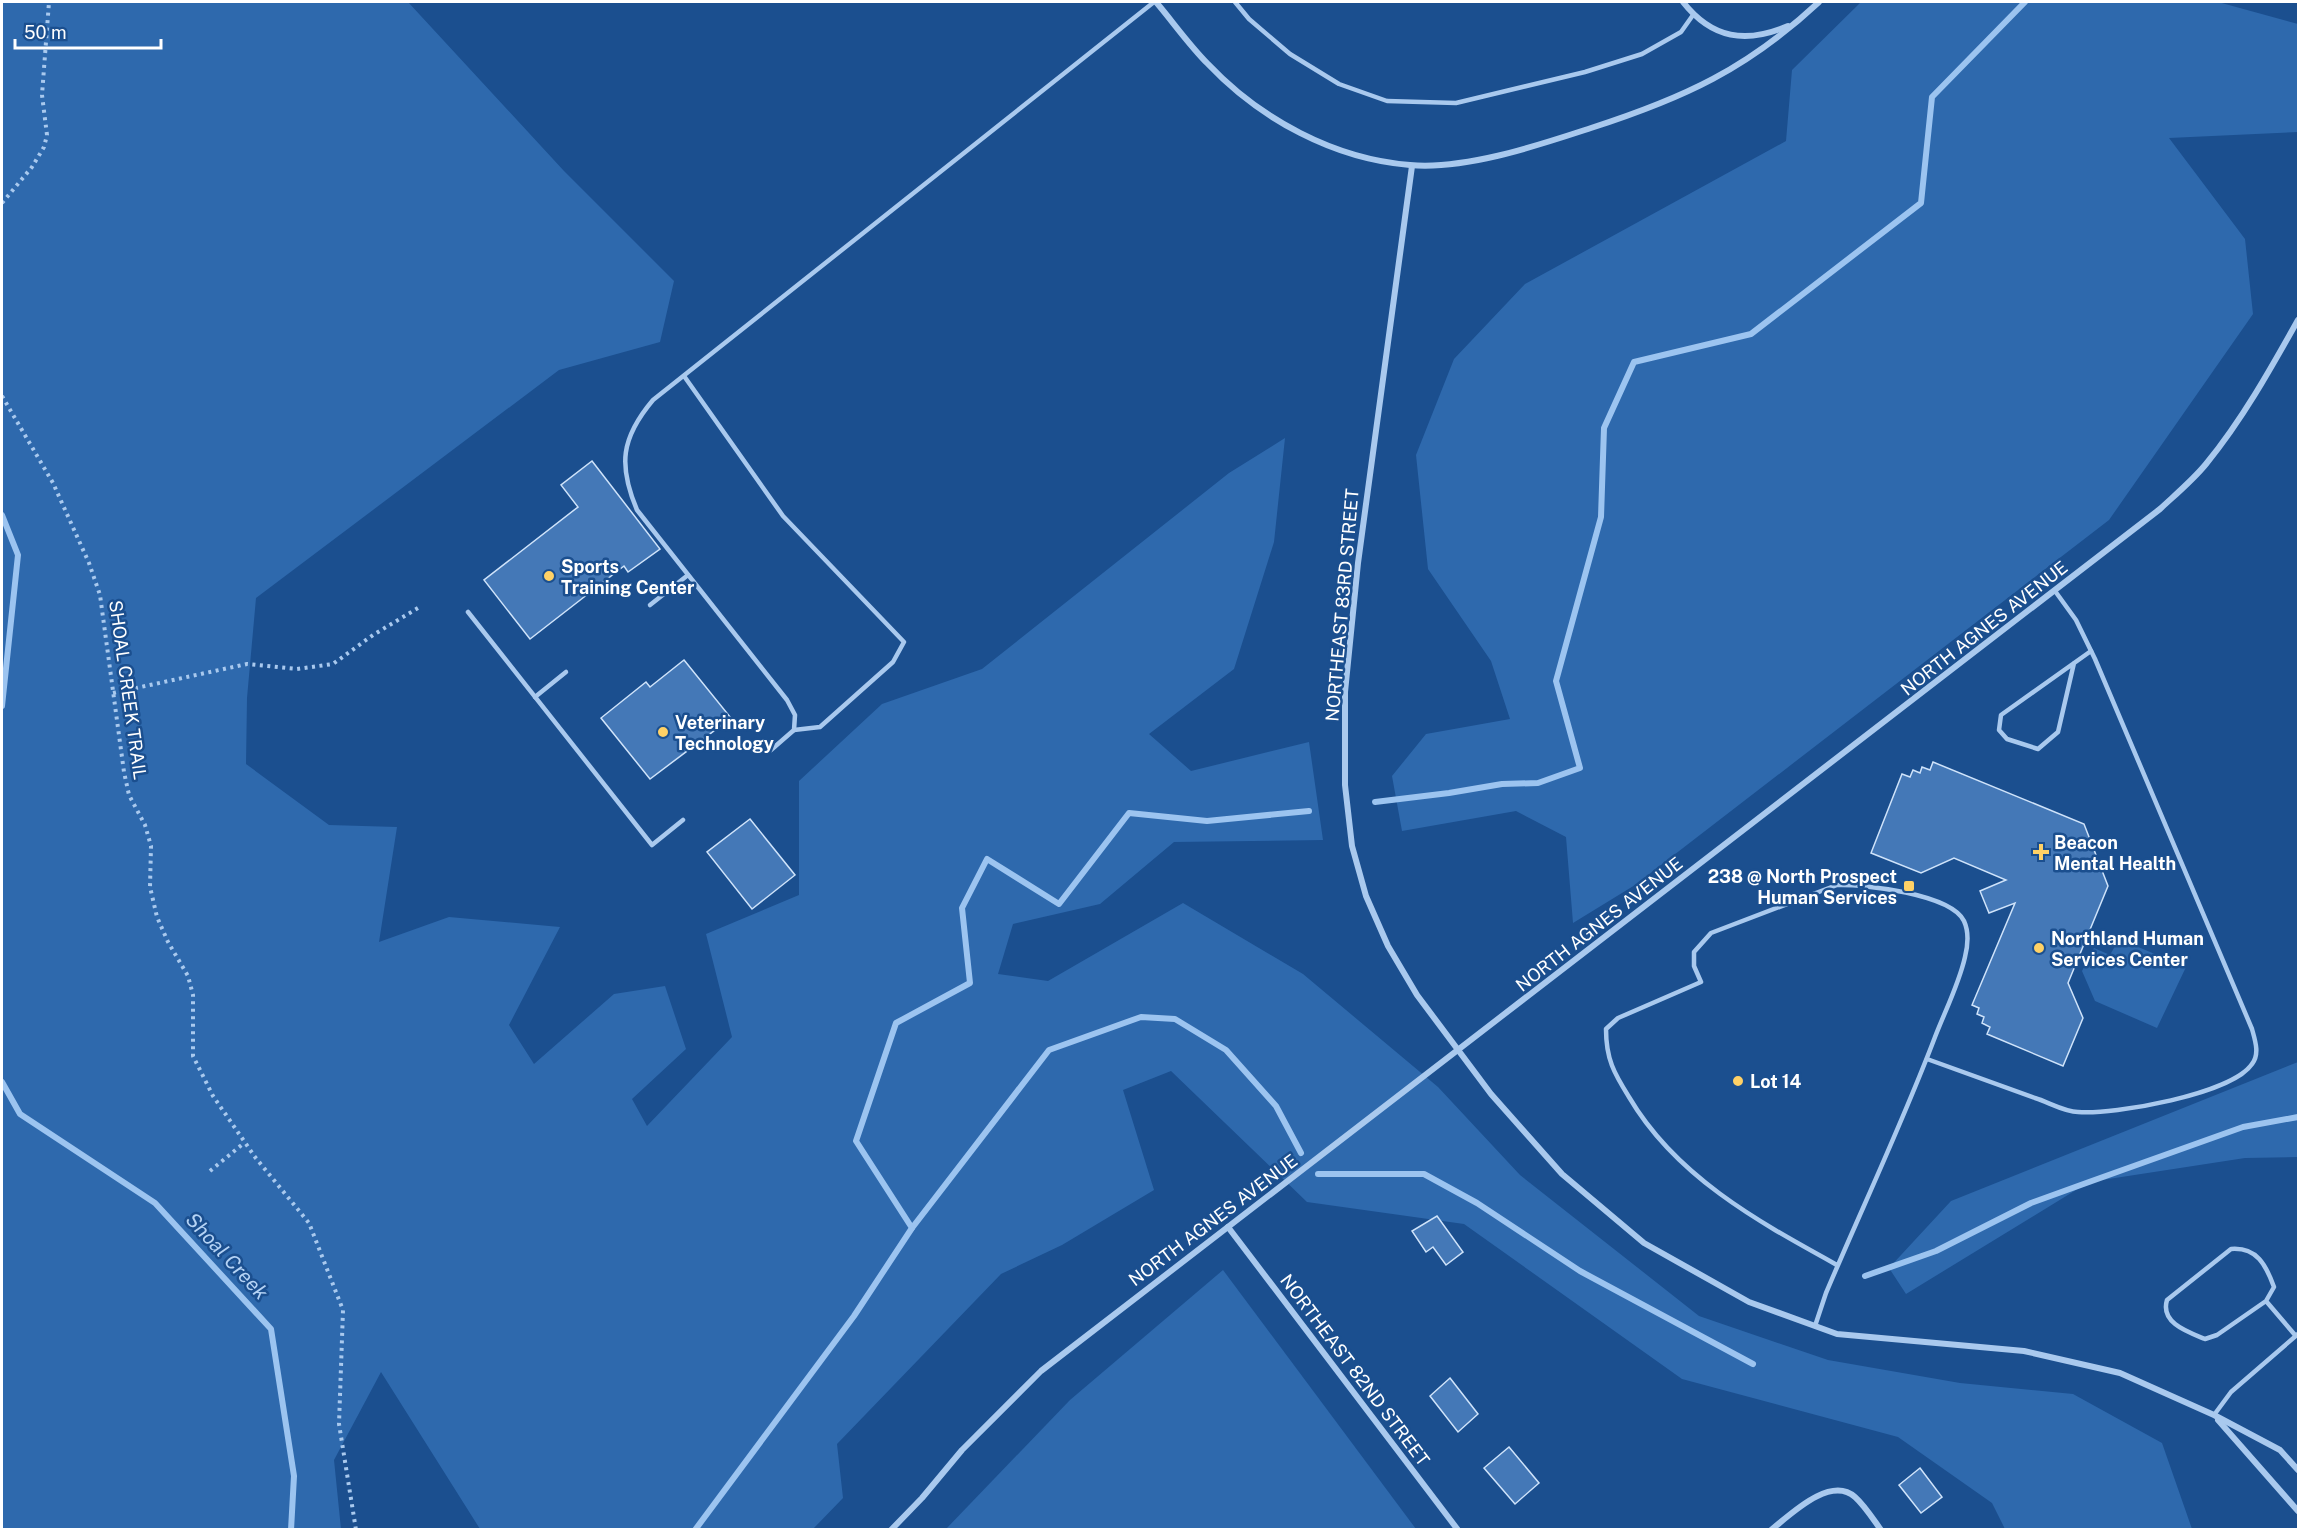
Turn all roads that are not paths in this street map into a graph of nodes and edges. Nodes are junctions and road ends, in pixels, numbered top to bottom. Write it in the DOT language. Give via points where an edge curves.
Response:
graph roads {
  1 [pos="1155,2"];
  2 [pos="1235,2"];
  3 [pos="1683,2"];
  4 [pos="1818,2"];
  5 [pos="1693,15"];
  6 [pos="1796,23"];
  7 [pos="1412,166"];
  8 [pos="2298,320"];
  9 [pos="684,376"];
  10 [pos="688,575"];
  11 [pos="2055,591"];
  12 [pos="650,605"];
  13 [pos="468,612"];
  14 [pos="2091,651"];
  15 [pos="2074,663"];
  16 [pos="566,672"];
  17 [pos="535,697"];
  18 [pos="794,730"];
  19 [pos="771,750"];
  20 [pos="683,820"];
  21 [pos="1460,1050"];
  22 [pos="1926,1059"];
  23 [pos="1228,1227"];
  24 [pos="1838,1265"];
  25 [pos="2266,1301"];
  26 [pos="1815,1326"];
  27 [pos="2297,1334"];
  28 [pos="2214,1415"];
  29 [pos="2298,1470"];
  30 [pos="2298,1511"];
  31 [pos="891,1530"];
  32 [pos="1458,1530"];
  33 [pos="1771,1530"];
  34 [pos="1881,1530"];
  1 -- 7 [label="street" via="1207,64 1243,98 1279,121 1327,145 1371,159"];
  1 -- 9 [label="lane"];
  2 -- 5 [label="lane" via="1249,20 1290,54 1339,84 1387,101 1456,104 1642,54 1680,32"];
  3 -- 5 [label="street"];
  4 -- 6 [label="street"];
  5 -- 6 [label="street" via="1716,30 1739,36 1764,36"];
  6 -- 7 [label="street" via="1746,61 1702,86 1643,111 1486,158"];
  7 -- 21 [label="street, NORTHEAST 83RD STREET" via="1358,563 1345,692 1345,786 1352,846 1366,896 1388,946 1417,995"];
  8 -- 11 [label="street, NORTH AGNES AVENUE" via="2261,386 2204,466 2160,509"];
  9 -- 10 [label="lane" via="637,418 628,437 624,461 627,487 637,510"];
  9 -- 18 [label="lane" via="783,516 904,642 893,662 820,727"];
  10 -- 12 [label="lane"];
  10 -- 18 [label="lane" via="787,700 795,715"];
  11 -- 14 [label="lane" via="2076,620"];
  11 -- 21 [label="street, NORTH AGNES AVENUE"];
  13 -- 17 [label="lane"];
  14 -- 15 [label="lane"];
  14 -- 22 [label="lane" via="2252,1029 2257,1048 2254,1062 2244,1074 2174,1100 2136,1109 2077,1113"];
  15 -- 15 [label="lane" via="2001,715 1999,730 2007,740 2038,749 2058,732"];
  16 -- 17 [label="lane"];
  17 -- 20 [label="lane" via="652,845"];
  18 -- 19 [label="lane"];
  21 -- 23 [label="street, NORTH AGNES AVENUE"];
  21 -- 26 [label="street, NORTHEAST 83RD STREET" via="1491,1094 1562,1174 1644,1243 1749,1302"];
  22 -- 24 [label="lane"];
  22 -- 24 [label="lane" via="1965,959 1969,939 1964,920 1937,900 1852,884 1837,885 1711,933 1694,952 1694,966 1701,982 1618,1018 1606,1029 1610,1066 1636,1109 1676,1160 1767,1226"];
  23 -- 31 [label="street, NORTH AGNES AVENUE" via="1041,1371 962,1450"];
  23 -- 32 [label="street, NORTHEAST 82ND STREET"];
  24 -- 26 [label="lane"];
  25 -- 25 [label="lane" via="2274,1287 2267,1268 2244,1248 2232,1249 2167,1300 2165,1308 2168,1317 2182,1329 2205,1339"];
  25 -- 27 [label="lane"];
  26 -- 28 [label="street, NORTHEAST 83RD STREET" via="1837,1334 2024,1351 2120,1373"];
  27 -- 28 [label="lane" via="2231,1392"];
  28 -- 29 [label="street, NORTHEAST 83RD STREET" via="2280,1450"];
  28 -- 30 [label="street, NORTHEAST 83RD STREET"];
  33 -- 34 [label="street" via="1823,1492 1839,1491 1850,1493"];
}
